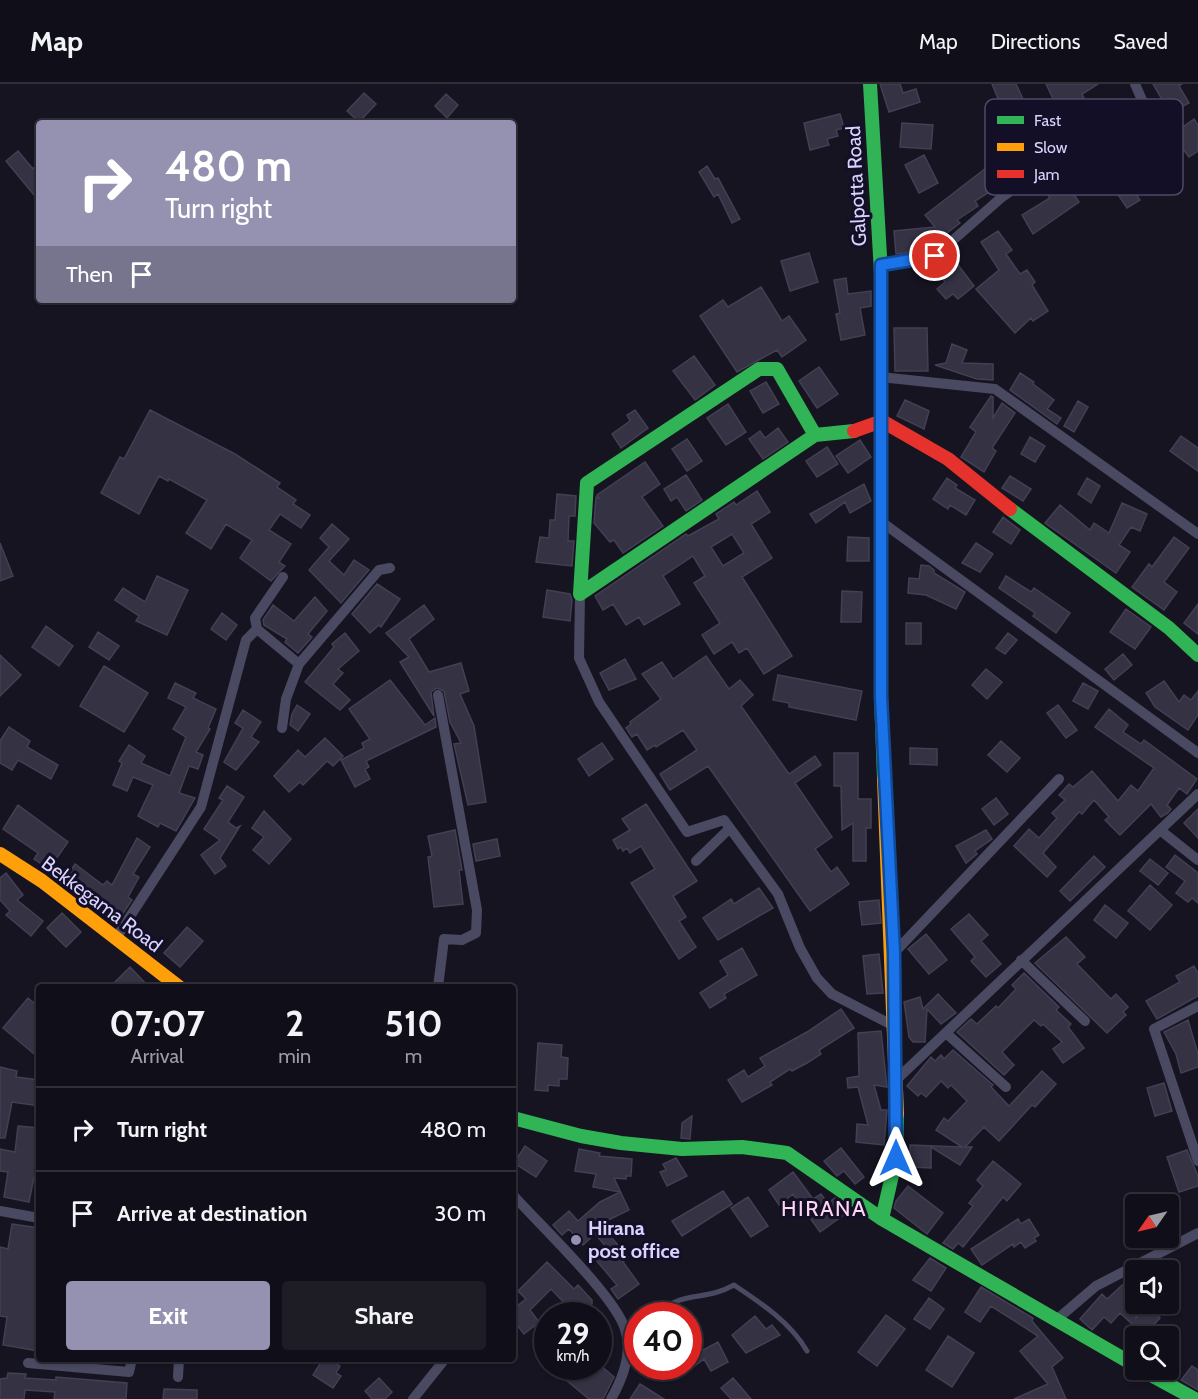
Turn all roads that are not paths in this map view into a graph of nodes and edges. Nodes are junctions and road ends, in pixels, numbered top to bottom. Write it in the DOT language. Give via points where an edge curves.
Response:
graph roads {
  1 [pos="870,84"];
  2 [pos="1135,84"];
  3 [pos="1142,99"];
  4 [pos="1005,195"];
  5 [pos="881,265"];
  6 [pos="880,377"];
  7 [pos="882,422"];
  8 [pos="815,435"];
  9 [pos="883,523"];
  10 [pos="1198,534"];
  11 [pos="390,568"];
  12 [pos="283,577"];
  13 [pos="580,594"];
  14 [pos="256,629"];
  15 [pos="1198,655"];
  16 [pos="299,664"];
  17 [pos="438,695"];
  18 [pos="282,728"];
  19 [pos="1198,753"];
  20 [pos="1059,779"];
  21 [pos="1198,794"];
  22 [pos="730,828"];
  23 [pos="1160,830"];
  24 [pos="0,854"];
  25 [pos="1198,860"];
  26 [pos="696,861"];
  27 [pos="116,938"];
  28 [pos="894,953"];
  29 [pos="1021,960"];
  30 [pos="175,984"];
  31 [pos="438,984"];
  32 [pos="1198,1006"];
  33 [pos="1085,1021"];
  34 [pos="896,1027"];
  35 [pos="946,1033"];
  36 [pos="897,1079"];
  37 [pos="1006,1087"];
  38 [pos="516,1120"];
  39 [pos="1198,1161"];
  40 [pos="516,1198"];
  41 [pos="0,1211"];
  42 [pos="36,1217"];
  43 [pos="882,1219"];
  44 [pos="1198,1233"];
  45 [pos="672,1302"];
  46 [pos="1055,1321"];
  47 [pos="624,1331"];
  48 [pos="807,1351"];
  49 [pos="1125,1360"];
  50 [pos="131,1362"];
  51 [pos="179,1362"];
  52 [pos="443,1362"];
  53 [pos="28,1363"];
  54 [pos="624,1366"];
  55 [pos="178,1377"];
  56 [pos="1160,1380"];
  57 [pos="413,1399"];
  58 [pos="611,1399"];
  59 [pos="1195,1399"];
  1 -- 5 [label="street, Galpotta Road"];
  2 -- 3 [label="street"];
  4 -- 5 [label="street" via="935,256"];
  5 -- 6 [label="street, Galpotta Road"];
  6 -- 7 [label="street, Galpotta Road"];
  6 -- 10 [label="street" via="995,389"];
  7 -- 8 [label="street" via="861,430"];
  7 -- 9 [label="street, Galpotta Road"];
  7 -- 15 [label="street" via="948,459 1169,628"];
  8 -- 13 [label="street"];
  8 -- 13 [label="street" via="777,369 759,369 587,483"];
  9 -- 19 [label="street"];
  9 -- 28 [label="street, Galpotta Road" via="881,696"];
  11 -- 16 [label="street" via="380,570"];
  12 -- 14 [label="street" via="255,618"];
  13 -- 22 [label="street" via="579,658 599,702 687,832 724,820"];
  14 -- 16 [label="street"];
  14 -- 27 [label="street" via="246,640 201,807"];
  16 -- 18 [label="street" via="286,699"];
  17 -- 31 [label="street" via="477,910 476,933 462,940 444,939"];
  20 -- 28 [label="street"];
  21 -- 23 [label="street"];
  22 -- 26 [label="street"];
  22 -- 34 [label="street" via="778,894 817,978 832,994"];
  23 -- 25 [label="street"];
  23 -- 29 [label="street"];
  24 -- 27 [label="street, Bekkegama Road"];
  27 -- 30 [label="street, Bekkegama Road"];
  28 -- 34 [label="street, Galpotta Road"];
  29 -- 33 [label="street"];
  29 -- 35 [label="street"];
  32 -- 39 [label="street" via="1154,1029"];
  34 -- 36 [label="street, Galpotta Road"];
  35 -- 36 [label="street"];
  35 -- 37 [label="street"];
  36 -- 43 [label="street, Galpotta Road" via="896,1158"];
  38 -- 43 [label="street" via="621,1143 682,1149 742,1147 787,1153"];
  40 -- 47 [label="street" via="613,1305"];
  41 -- 42 [label="street"];
  43 -- 46 [label="street"];
  44 -- 46 [label="street" via="1096,1286"];
  45 -- 48 [label="lane" via="686,1296 720,1293 734,1285 799,1337"];
  46 -- 49 [label="street"];
  50 -- 53 [label="street" via="129,1372"];
  51 -- 55 [label="street"];
  52 -- 57 [label="street"];
  54 -- 58 [label="street"];
  56 -- 59 [label="street"];
}
